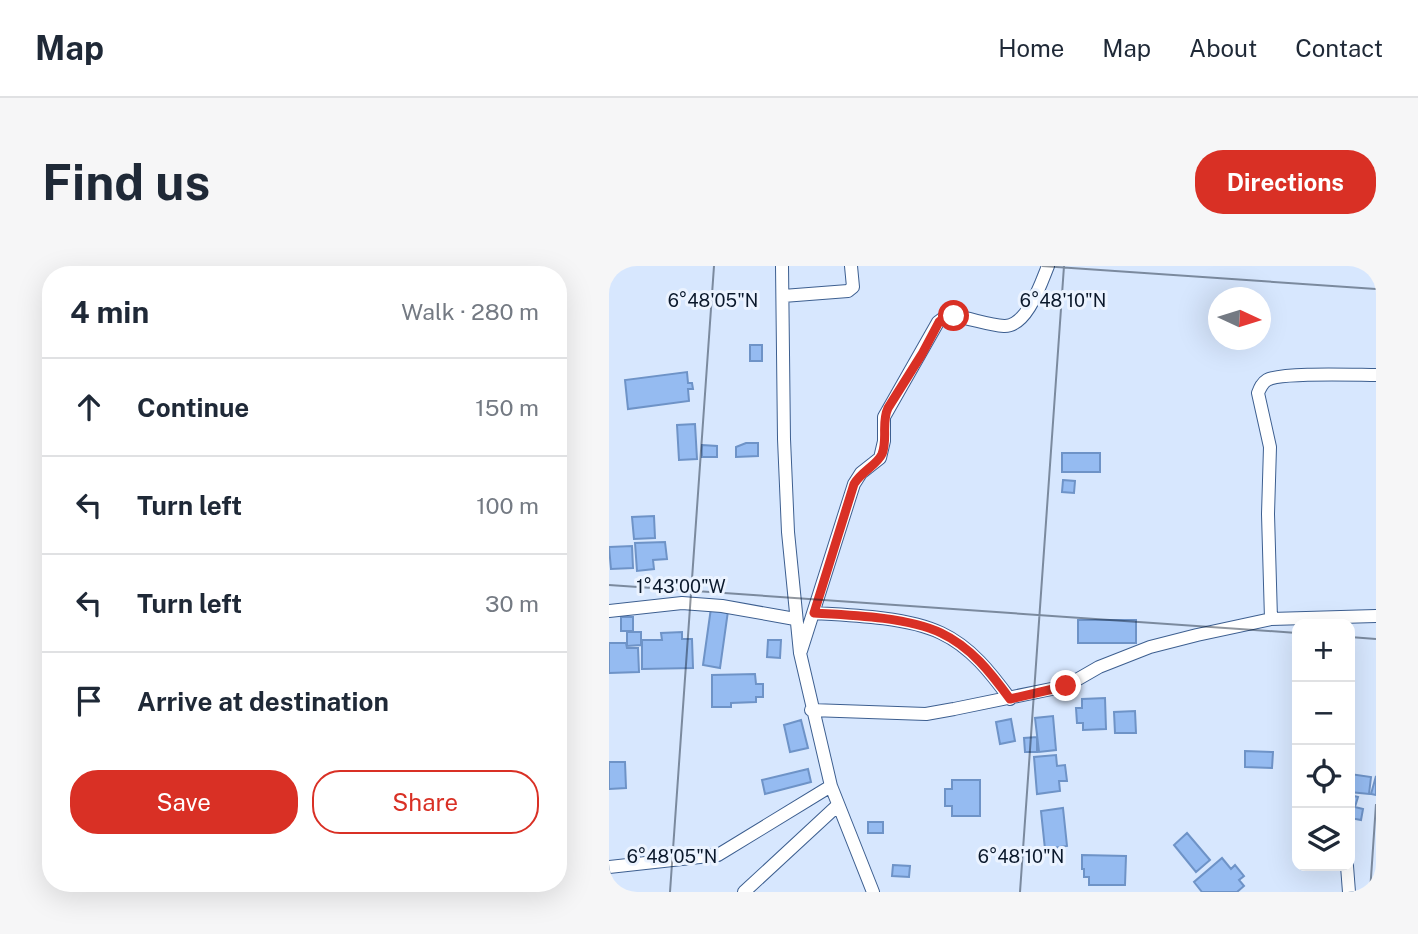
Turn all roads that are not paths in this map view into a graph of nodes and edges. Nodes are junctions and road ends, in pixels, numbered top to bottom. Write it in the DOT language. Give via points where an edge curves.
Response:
graph roads {
  1 [pos="782,266"];
  2 [pos="851,266"];
  3 [pos="1048,266"];
  4 [pos="783,296"];
  5 [pos="1376,375"];
  6 [pos="609,611"];
  7 [pos="814,613"];
  8 [pos="1376,616"];
  9 [pos="795,619"];
  10 [pos="1271,619"];
  11 [pos="800,653"];
  12 [pos="1010,699"];
  13 [pos="811,710"];
  14 [pos="831,786"];
  15 [pos="838,805"];
  16 [pos="609,867"];
  17 [pos="1347,871"];
  18 [pos="744,892"];
  19 [pos="873,892"];
  20 [pos="1349,892"];
  1 -- 4 [label="street"];
  2 -- 4 [label="street" via="854,282 848,291"];
  3 -- 7 [label="street" via="1032,302 1016,323 1005,326 954,316 939,322 884,417 880,458 854,484"];
  4 -- 9 [label="street" via="784,439"];
  5 -- 10 [label="street" via="1275,377 1261,386 1258,394 1270,447"];
  6 -- 9 [label="street" via="682,603"];
  7 -- 11 [label="street"];
  7 -- 12 [label="street" via="864,615 940,633 974,655"];
  8 -- 10 [label="street"];
  9 -- 11 [label="street"];
  10 -- 12 [label="street" via="1150,647 1066,686"];
  11 -- 13 [label="street"];
  12 -- 13 [label="street" via="926,714"];
  13 -- 14 [label="street"];
  14 -- 15 [label="street"];
  14 -- 16 [label="street" via="717,855"];
  15 -- 18 [label="street"];
  15 -- 19 [label="street"];
  17 -- 20 [label="street"];
}
